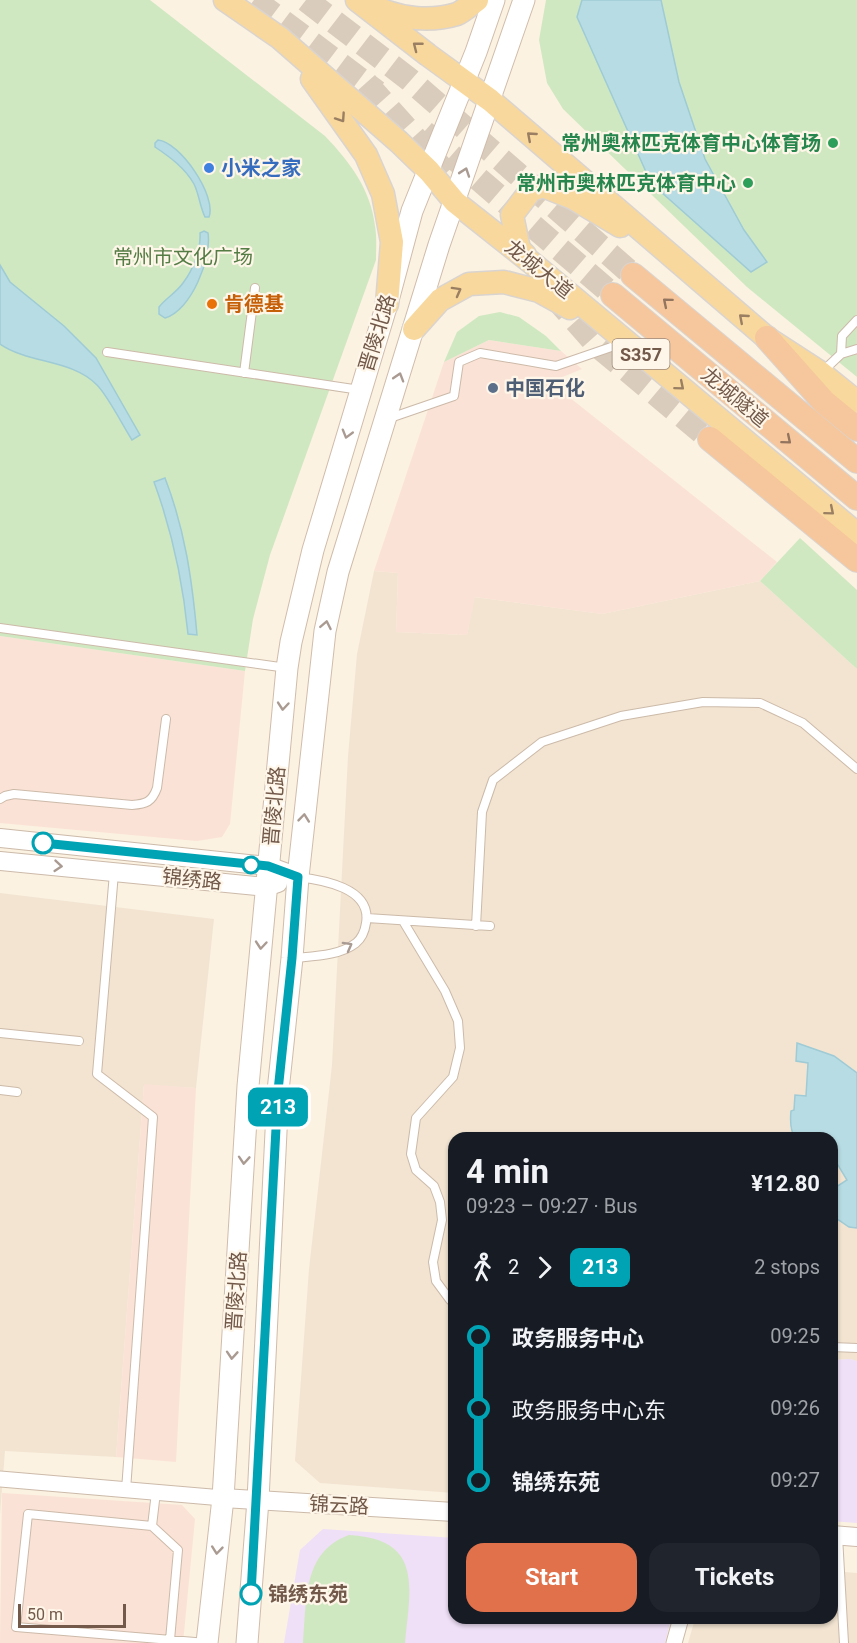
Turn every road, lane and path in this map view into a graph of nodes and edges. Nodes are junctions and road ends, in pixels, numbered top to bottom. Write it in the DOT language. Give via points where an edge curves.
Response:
graph roads {
  1 [pos="225,0"];
  2 [pos="358,0"];
  3 [pos="477,0"];
  4 [pos="494,0"];
  5 [pos="524,0"];
  6 [pos="280,38"];
  7 [pos="464,80"];
  8 [pos="490,100"];
  9 [pos="429,171"];
  10 [pos="455,202"];
  11 [pos="671,256"];
  12 [pos="532,262"];
  13 [pos="633,274"];
  14 [pos="255,288"];
  15 [pos="613,295"];
  16 [pos="387,304"];
  17 [pos="857,320"];
  18 [pos="414,329"];
  19 [pos="766,338"];
  20 [pos="623,339"];
  21 [pos="857,349"];
  22 [pos="107,352"];
  23 [pos="841,354"];
  24 [pos="244,373"];
  25 [pos="821,373"];
  26 [pos="360,390"];
  27 [pos="857,402"];
  28 [pos="386,420"];
  29 [pos="857,429"];
  30 [pos="710,439"];
  31 [pos="857,461"];
  32 [pos="857,498"];
  33 [pos="857,534"];
  34 [pos="857,560"];
  35 [pos="0,628"];
  36 [pos="287,668"];
  37 [pos="166,719"];
  38 [pos="857,769"];
  39 [pos="0,800"];
  40 [pos="0,838"];
  41 [pos="0,861"];
  42 [pos="114,871"];
  43 [pos="267,877"];
  44 [pos="298,877"];
  45 [pos="367,918"];
  46 [pos="404,921"];
  47 [pos="476,926"];
  48 [pos="490,927"];
  49 [pos="292,958"];
  50 [pos="0,1033"];
  51 [pos="79,1041"];
  52 [pos="0,1090"];
  53 [pos="17,1092"];
  54 [pos="448,1297"];
  55 [pos="838,1347"];
  56 [pos="857,1348"];
  57 [pos="0,1479"];
  58 [pos="126,1490"];
  59 [pos="156,1492"];
  60 [pos="223,1498"];
  61 [pos="258,1500"];
  62 [pos="448,1512"];
  63 [pos="152,1526"];
  64 [pos="838,1536"];
  65 [pos="857,1537"];
  66 [pos="838,1572"];
  67 [pos="679,1624"];
  68 [pos="170,1640"];
  69 [pos="207,1643"];
  70 [pos="247,1643"];
  71 [pos="674,1643"];
  72 [pos="844,1643"];
  1 -- 6 [label="main road, 龙城大道 / S357"];
  2 -- 3 [label="main road" via="396,16 430,19 459,13"];
  7 -- 2 [label="main road, one-way"];
  4 -- 7 [label="main road, 晋陵北路"];
  5 -- 8 [label="main road, 晋陵北路"];
  6 -- 9 [label="main road, 龙城大道 / S357"];
  6 -- 16 [label="main road, one-way" via="366,155 383,194 392,242"];
  7 -- 8 [label="main road"];
  7 -- 9 [label="main road, 晋陵北路"];
  10 -- 8 [label="main road, 晋陵北路, one-way"];
  11 -- 8 [label="main road, one-way"];
  9 -- 10 [label="main road, 龙城大道 / S357"];
  9 -- 16 [label="main road, 晋陵北路" via="412,211"];
  10 -- 12 [label="main road, 龙城大道 / S357"];
  10 -- 18 [label="main road, 晋陵北路"];
  11 -- 12 [label="main road" via="573,198 543,186 531,190 512,215 519,249"];
  19 -- 11 [label="main road, one-way"];
  12 -- 20 [label="main road, 龙城大道 / S357"];
  31 -- 13 [label="highway, 龙城隧道, one-way"];
  14 -- 24 [label="lane"];
  15 -- 32 [label="highway, 龙城隧道, one-way"];
  16 -- 26 [label="main road, 晋陵北路"];
  17 -- 23 [label="lane" via="842,336"];
  18 -- 20 [label="main road, one-way" via="440,300 469,284 504,282 539,291"];
  28 -- 18 [label="main road, 晋陵北路, one-way"];
  19 -- 25 [label="main road"];
  19 -- 29 [label="highway" via="824,402"];
  20 -- 28 [label="lane" via="556,366 480,354 459,362 454,396"];
  20 -- 33 [label="main road, 龙城大道 / S357, one-way"];
  21 -- 23 [label="lane"];
  22 -- 24 [label="lane"];
  23 -- 25 [label="lane"];
  24 -- 26 [label="lane"];
  25 -- 27 [label="main road"];
  26 -- 36 [label="main road, 晋陵北路, one-way" via="313,550"];
  44 -- 28 [label="main road, 晋陵北路, one-way" via="325,630 338,572"];
  30 -- 34 [label="highway"];
  35 -- 36 [label="lane"];
  36 -- 43 [label="main road, 晋陵北路, one-way"];
  37 -- 39 [label="lane" via="157,788 146,804 14,794"];
  38 -- 47 [label="lane" via="803,723 760,703 703,702 621,716 542,742 493,780 482,812"];
  40 -- 43 [label="street, 锦绣路"];
  41 -- 42 [label="street, 锦绣路, one-way"];
  42 -- 43 [label="street, 锦绣路"];
  42 -- 58 [label="lane" via="98,1074 153,1117"];
  43 -- 44 [label="street, 锦绣路"];
  43 -- 60 [label="main road, 晋陵北路, one-way" via="248,1086"];
  44 -- 45 [label="lane" via="342,885 361,901"];
  44 -- 49 [label="main road, 晋陵北路"];
  45 -- 46 [label="lane"];
  49 -- 45 [label="lane, one-way" via="337,952 356,943 365,931"];
  46 -- 47 [label="lane"];
  46 -- 54 [label="lane" via="458,1021 460,1048 453,1077 416,1118 411,1154 416,1170 434,1186 440,1202 442,1220 433,1262 436,1281"];
  47 -- 48 [label="lane"];
  49 -- 61 [label="main road, 晋陵北路" via="278,1091"];
  50 -- 51 [label="lane"];
  52 -- 53 [label="lane"];
  55 -- 56 [label="lane"];
  57 -- 58 [label="street"];
  58 -- 59 [label="street"];
  59 -- 60 [label="street"];
  59 -- 63 [label="lane"];
  60 -- 61 [label="street, 锦云路"];
  60 -- 69 [label="main road, 晋陵北路, one-way"];
  61 -- 62 [label="street, 锦云路"];
  61 -- 70 [label="main road, 晋陵北路"];
  63 -- 68 [label="lane" via="178,1550"];
  63 -- 68 [label="lane" via="28,1514 16,1627"];
  64 -- 65 [label="street"];
  66 -- 72 [label="lane"];
  67 -- 71 [label="street"];
  68 -- 69 [label="lane"];
}
